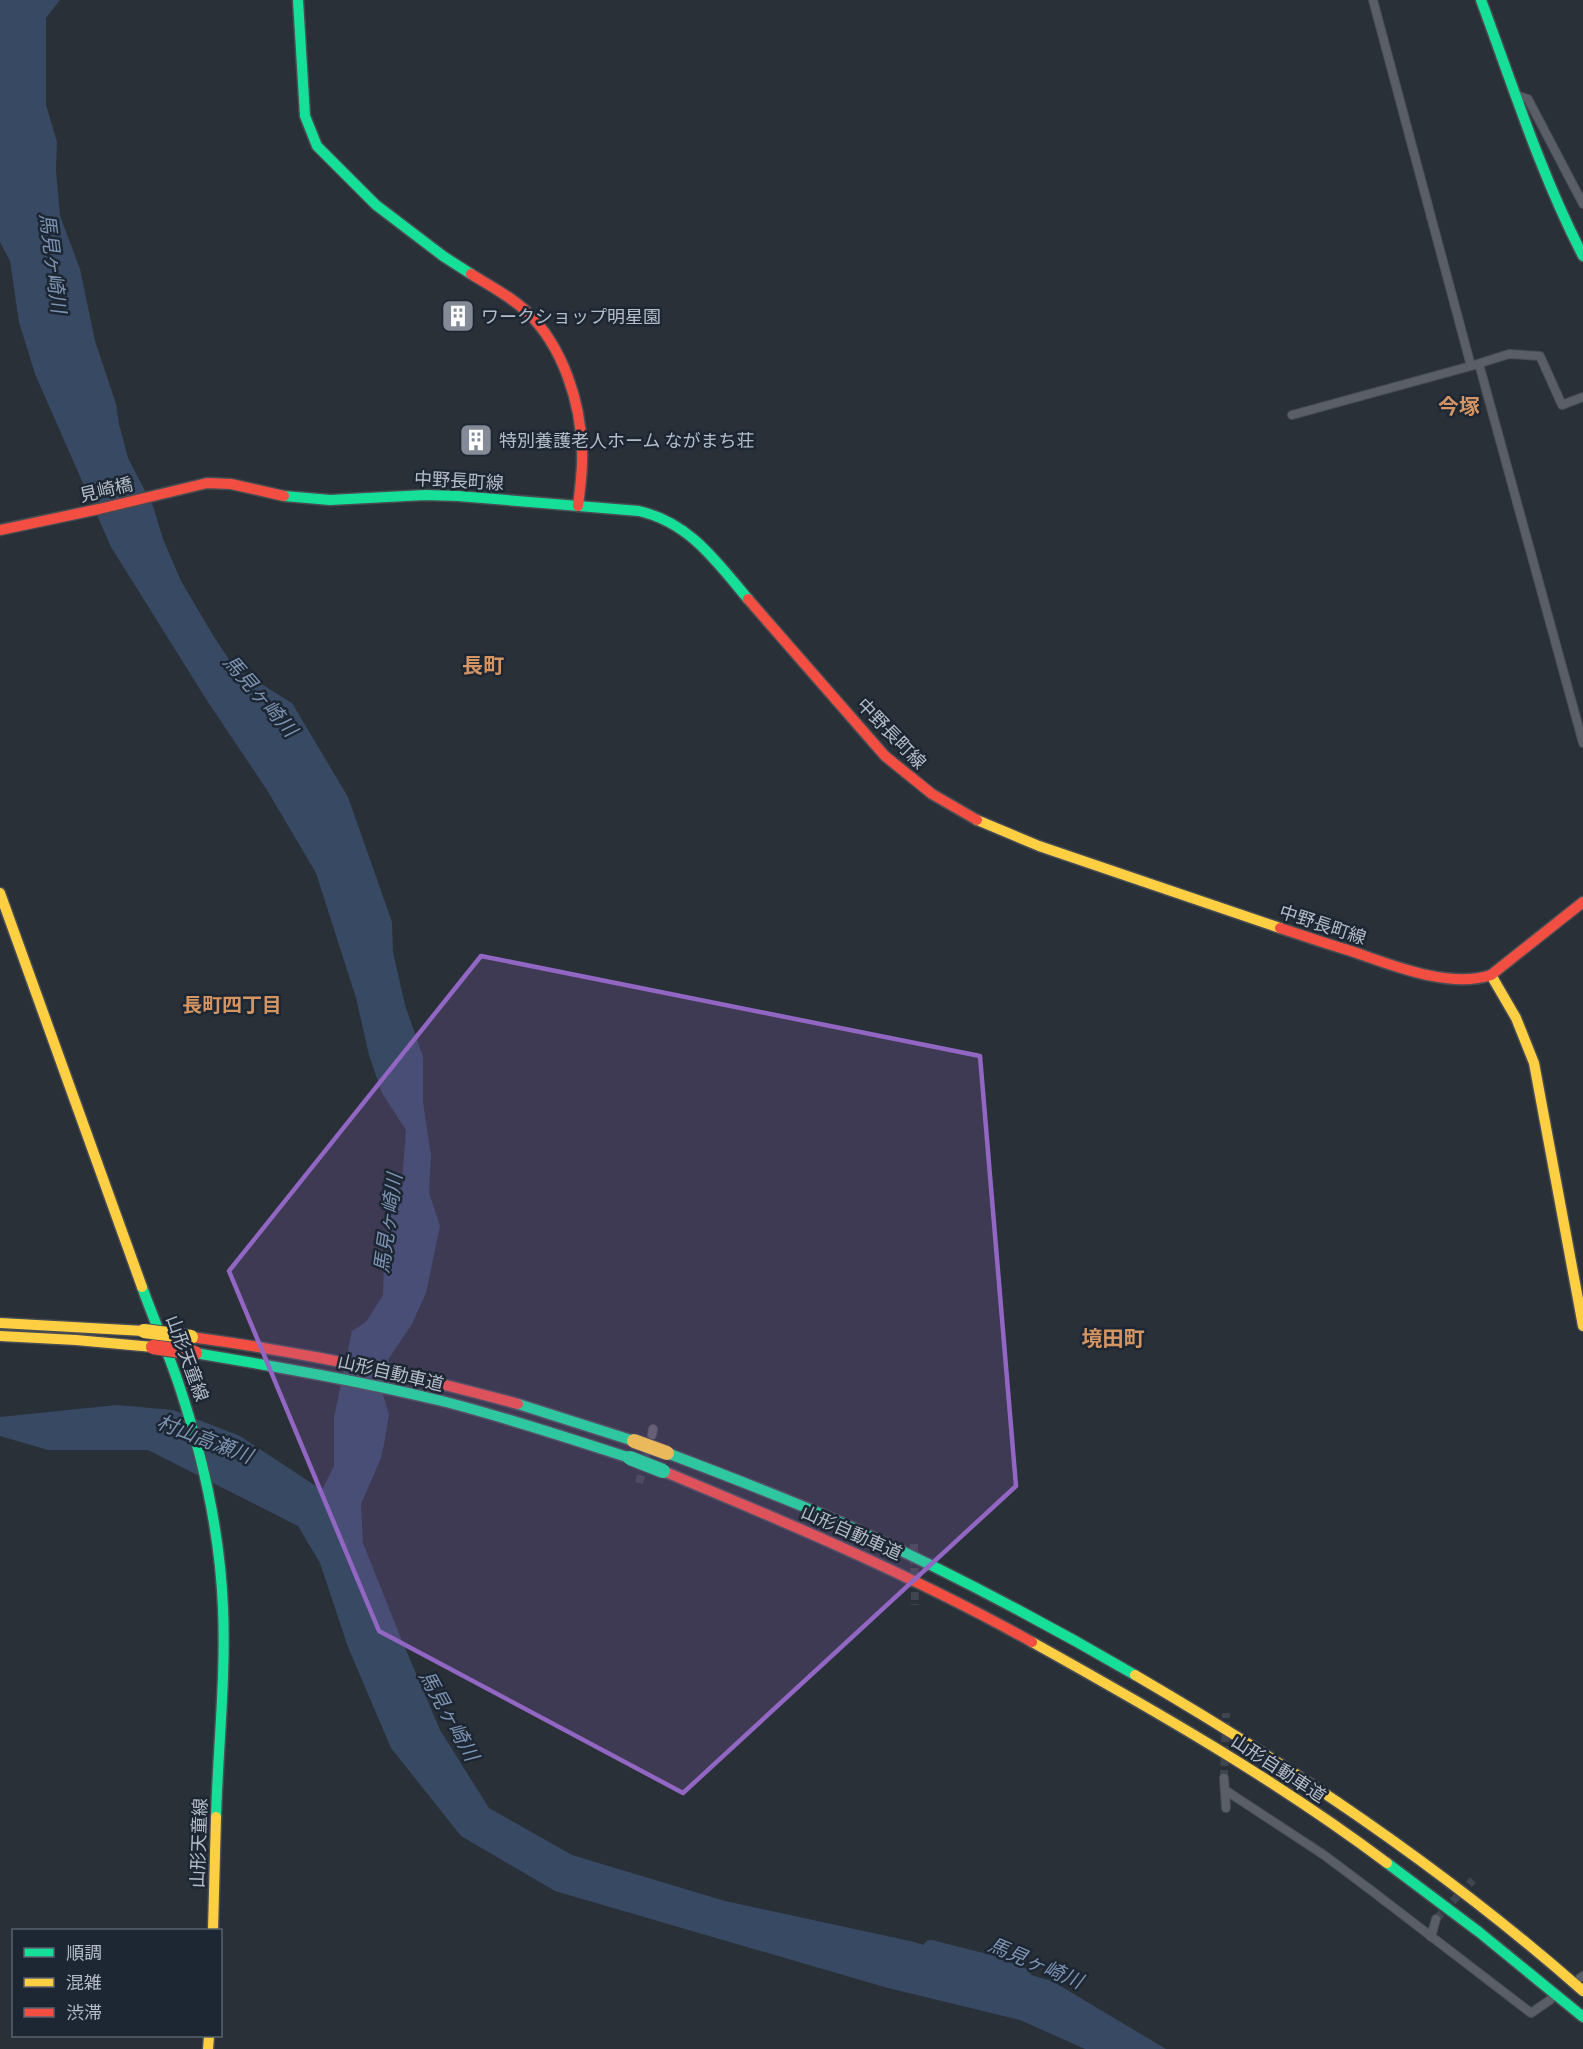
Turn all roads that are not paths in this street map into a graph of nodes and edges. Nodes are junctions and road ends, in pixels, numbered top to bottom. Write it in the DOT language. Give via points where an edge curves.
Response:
graph roads {
  1 [pos="298,0"];
  2 [pos="1373,0"];
  3 [pos="1481,0"];
  4 [pos="1519,96"];
  5 [pos="1583,204"];
  6 [pos="1583,256"];
  7 [pos="1475,365"];
  8 [pos="1583,397"];
  9 [pos="1292,415"];
  10 [pos="200,486"];
  11 [pos="578,506"];
  12 [pos="0,530"];
  13 [pos="1583,743"];
  14 [pos="0,893"];
  15 [pos="1583,902"];
  16 [pos="1491,975"];
  17 [pos="0,1323"];
  18 [pos="1583,1326"];
  19 [pos="0,1336"];
  20 [pos="1224,1778"];
  21 [pos="1225,1790"];
  22 [pos="1226,1808"];
  23 [pos="1436,1919"];
  24 [pos="213,1929"];
  25 [pos="1431,1937"];
  26 [pos="1582,1982"];
  27 [pos="1550,2000"];
  28 [pos="1583,2017"];
  1 -- 11 [label="main road" via="305,116 318,146 352,183 403,227 527,312 554,345 569,384 580,432"];
  2 -- 7 [label="street"];
  3 -- 4 [label="main road"];
  4 -- 5 [label="street" via="1528,99"];
  4 -- 6 [label="main road" via="1550,184"];
  7 -- 8 [label="street" via="1509,354 1540,356 1562,405"];
  7 -- 9 [label="street"];
  7 -- 13 [label="street"];
  10 -- 11 [label="main road, 中野長町線" via="218,482 314,500 443,495"];
  10 -- 12 [label="main road, 見崎橋"];
  11 -- 16 [label="main road, 中野長町線" via="647,513 687,534 741,588 899,771 975,819 1048,849 1374,960 1453,978 1481,980"];
  14 -- 24 [label="main road, 山形天童線" via="174,1366 205,1473 223,1605"];
  15 -- 16 [label="main road"];
  16 -- 18 [label="main road" via="1511,1005 1534,1063"];
  17 -- 26 [label="main road, 山形自動車道, bridge" via="144,1331 257,1345 358,1364 594,1427 808,1509 930,1565 1121,1665 1246,1741 1410,1852"];
  19 -- 28 [label="main road, 山形自動車道, bridge" via="153,1347 361,1383 525,1424 630,1458 727,1496 963,1605 1128,1694 1383,1859 1474,1927"];
  20 -- 21 [label="street"];
  21 -- 22 [label="street"];
  21 -- 25 [label="street" via="1323,1855"];
  23 -- 25 [label="street"];
  25 -- 27 [label="street" via="1531,2013"];
}
